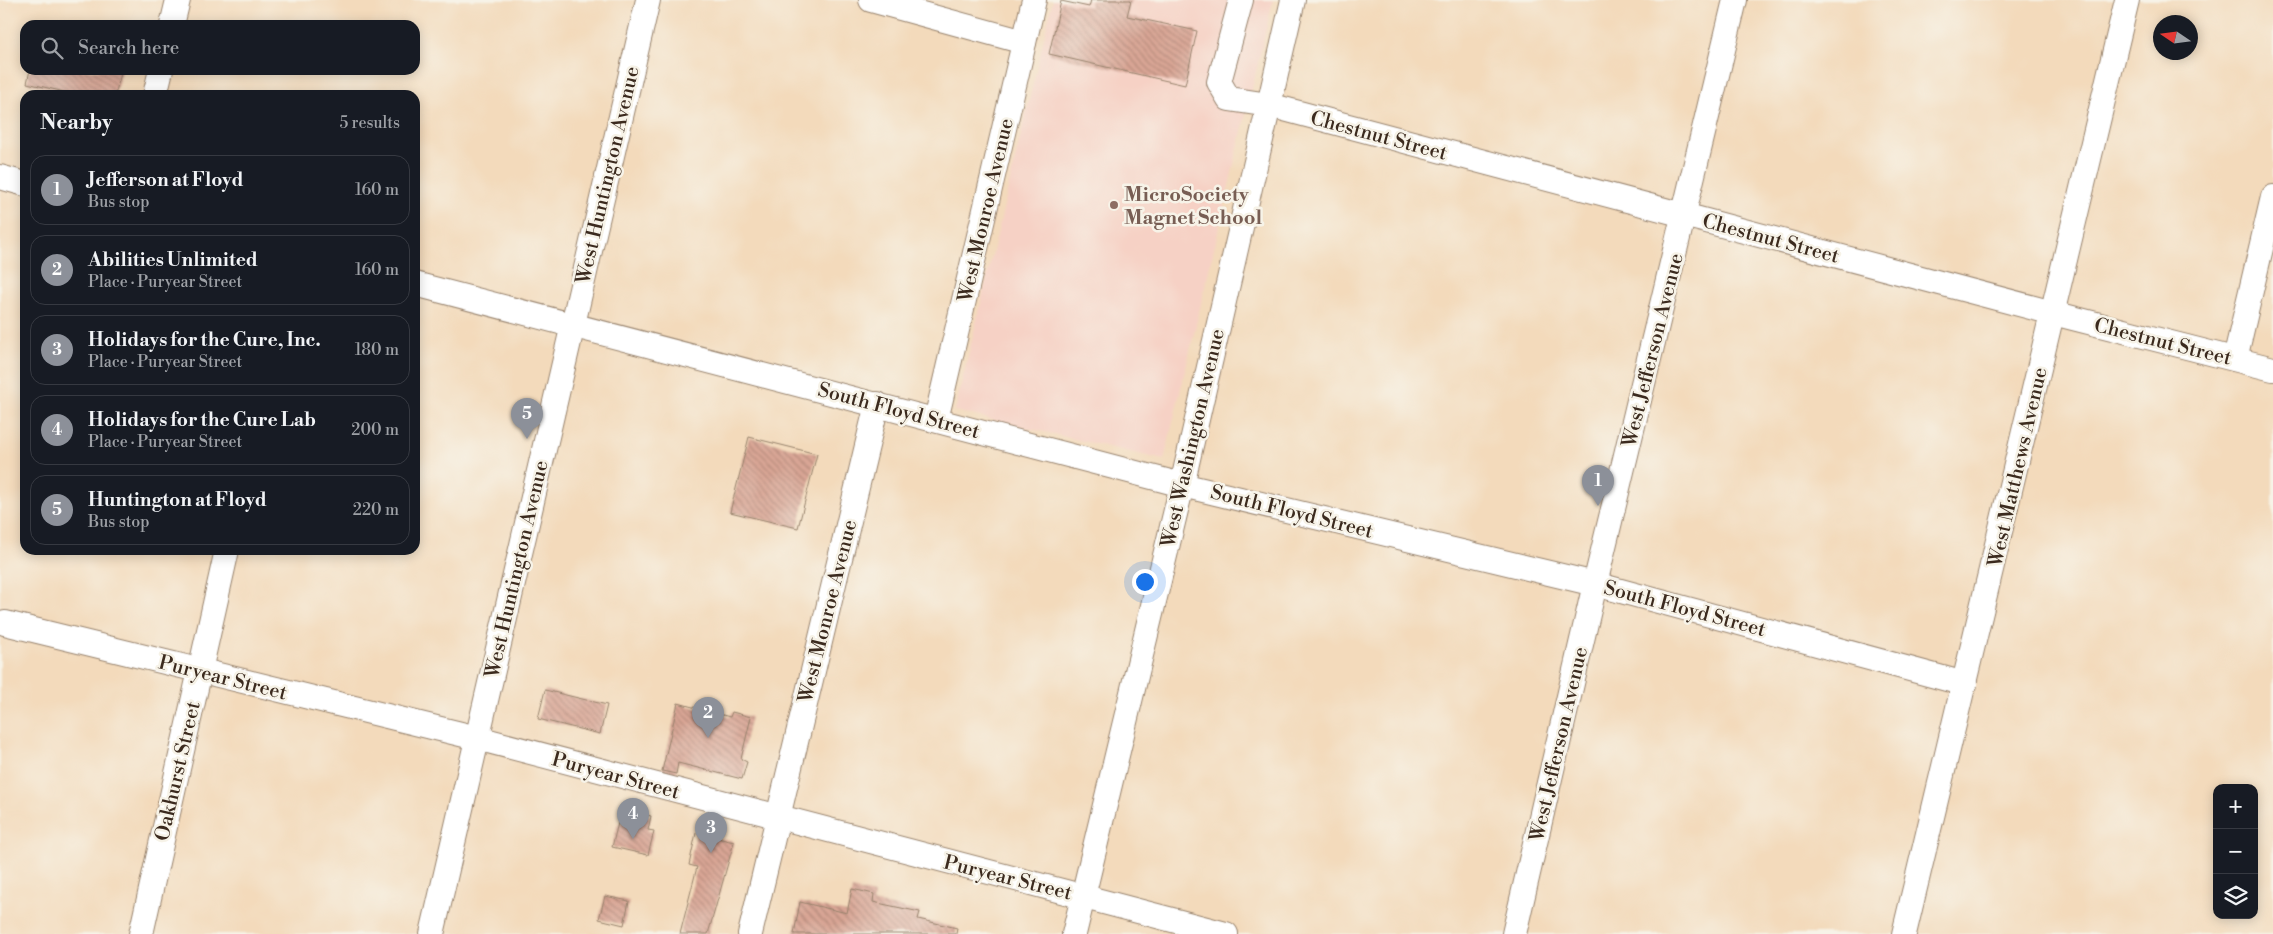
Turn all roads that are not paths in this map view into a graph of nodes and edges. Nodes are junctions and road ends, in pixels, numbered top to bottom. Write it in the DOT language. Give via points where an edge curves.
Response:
graph roads {
  1 [pos="178,0"];
  2 [pos="648,0"];
  3 [pos="871,0"];
  4 [pos="1034,0"];
  5 [pos="1241,0"];
  6 [pos="1293,0"];
  7 [pos="1735,0"];
  8 [pos="2128,0"];
  9 [pos="173,20"];
  10 [pos="1024,42"];
  11 [pos="160,75"];
  12 [pos="156,90"];
  13 [pos="1269,106"];
  14 [pos="0,177"];
  15 [pos="20,183"];
  16 [pos="2273,197"];
  17 [pos="1684,216"];
  18 [pos="420,285"];
  19 [pos="2053,313"];
  20 [pos="571,324"];
  21 [pos="2235,359"];
  22 [pos="2273,369"];
  23 [pos="877,404"];
  24 [pos="936,420"];
  25 [pos="1182,485"];
  26 [pos="226,555"];
  27 [pos="1595,584"];
  28 [pos="5,622"];
  29 [pos="200,672"];
  30 [pos="1965,684"];
  31 [pos="477,738"];
  32 [pos="777,817"];
  33 [pos="1083,896"];
  34 [pos="141,934"];
  35 [pos="432,934"];
  36 [pos="750,934"];
  37 [pos="1074,934"];
  38 [pos="1226,934"];
  39 [pos="1514,934"];
  40 [pos="1904,934"];
  1 -- 9 [label="street"];
  2 -- 20 [label="street, West Huntington Avenue"];
  3 -- 10 [label="street"];
  4 -- 10 [label="street, West Monroe Avenue"];
  5 -- 13 [label="street, Chestnut Street" via="1220,82 1229,99"];
  6 -- 13 [label="street, West Washington Avenue"];
  7 -- 17 [label="street, West Jefferson Avenue"];
  8 -- 19 [label="street, West Matthews Avenue"];
  10 -- 24 [label="street, West Monroe Avenue"];
  11 -- 12 [label="street"];
  13 -- 17 [label="street, Chestnut Street"];
  13 -- 25 [label="street, West Washington Avenue"];
  14 -- 15 [label="street"];
  16 -- 21 [label="street"];
  17 -- 19 [label="street, Chestnut Street"];
  17 -- 27 [label="street, West Jefferson Avenue"];
  18 -- 20 [label="street, South Floyd Street"];
  19 -- 21 [label="street, Chestnut Street"];
  19 -- 30 [label="street, West Matthews Avenue"];
  20 -- 23 [label="street, South Floyd Street"];
  20 -- 31 [label="street, West Huntington Avenue"];
  21 -- 22 [label="street, Chestnut Street"];
  23 -- 24 [label="street, South Floyd Street"];
  23 -- 32 [label="street, West Monroe Avenue"];
  24 -- 25 [label="street, South Floyd Street"];
  25 -- 27 [label="street, South Floyd Street"];
  25 -- 33 [label="street, West Washington Avenue"];
  26 -- 29 [label="street, Oakhurst Street"];
  27 -- 30 [label="street, South Floyd Street"];
  27 -- 39 [label="street, West Jefferson Avenue"];
  28 -- 29 [label="street, Puryear Street"];
  29 -- 31 [label="street, Puryear Street"];
  29 -- 34 [label="street, Oakhurst Street"];
  30 -- 40 [label="street, West Matthews Avenue"];
  31 -- 32 [label="street, Puryear Street"];
  31 -- 35 [label="street, West Huntington Avenue"];
  32 -- 33 [label="street, Puryear Street"];
  32 -- 36 [label="street, West Monroe Avenue"];
  33 -- 37 [label="street, West Washington Avenue"];
  33 -- 38 [label="street, Puryear Street"];
}
